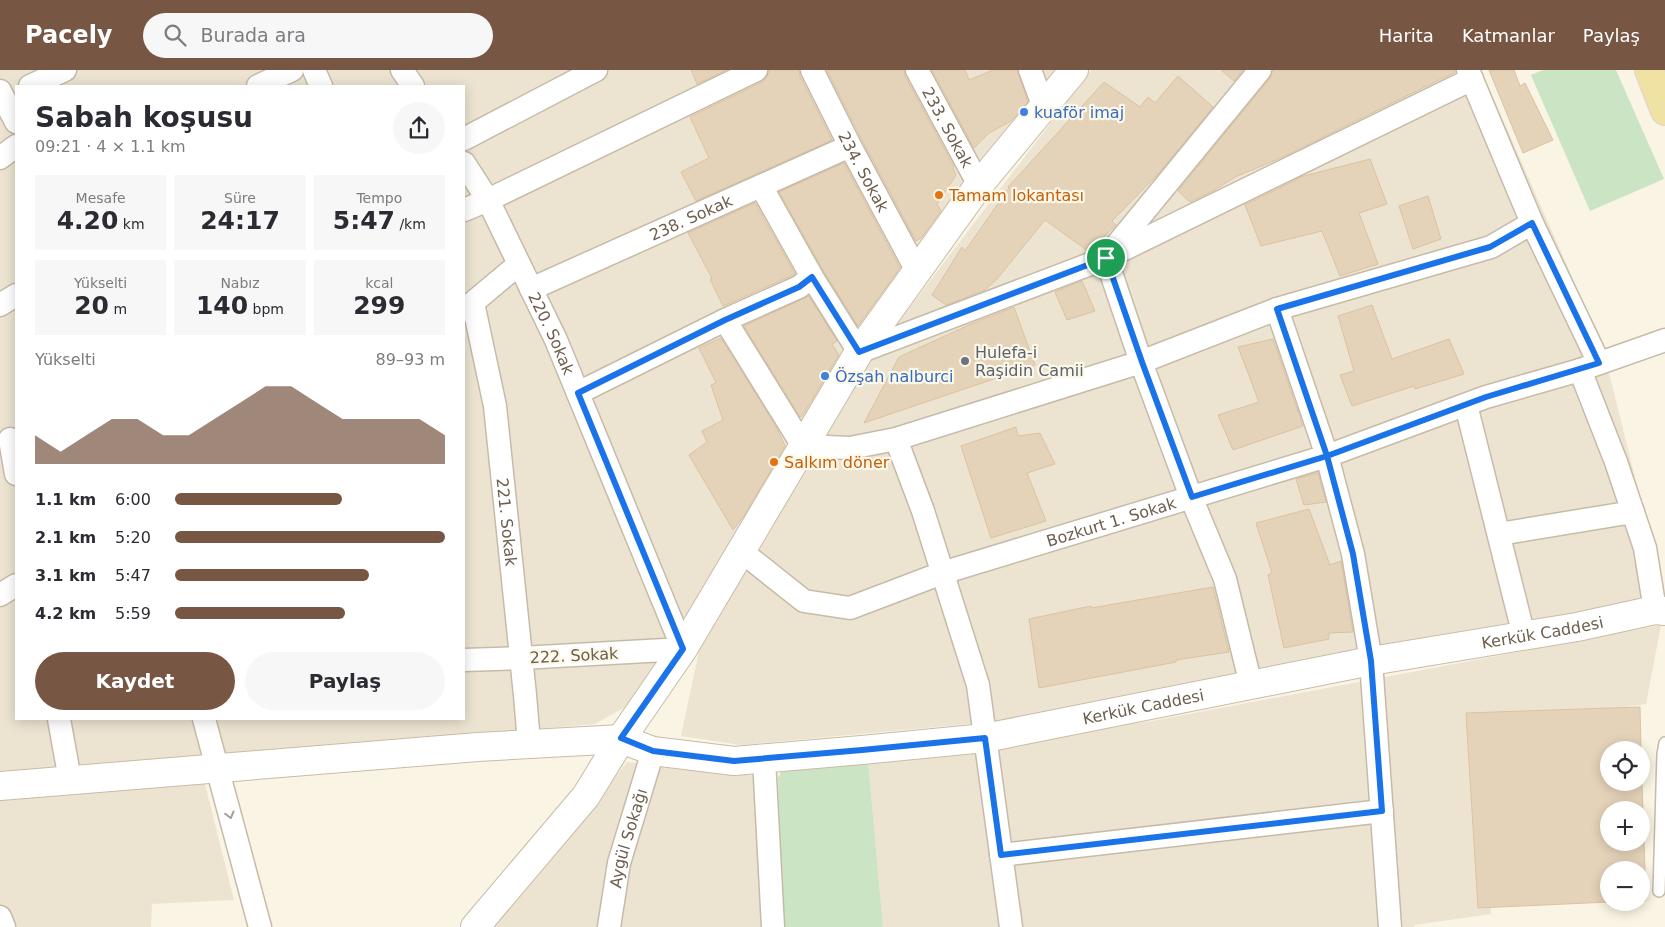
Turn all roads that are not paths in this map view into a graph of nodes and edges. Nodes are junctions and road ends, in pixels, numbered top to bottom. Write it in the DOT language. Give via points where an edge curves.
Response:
graph roads {
  1 [pos="65,70"];
  2 [pos="292,70"];
  3 [pos="314,70"];
  4 [pos="402,70"];
  5 [pos="596,70"];
  6 [pos="756,70"];
  7 [pos="812,70"];
  8 [pos="917,70"];
  9 [pos="1030,70"];
  10 [pos="1074,70"];
  11 [pos="1260,70"];
  12 [pos="1650,70"];
  13 [pos="1470,74"];
  14 [pos="32,85"];
  15 [pos="260,85"];
  16 [pos="321,85"];
  17 [pos="412,85"];
  18 [pos="7,94"];
  19 [pos="1043,106"];
  20 [pos="1665,111"];
  21 [pos="15,119"];
  22 [pos="465,138"];
  23 [pos="850,146"];
  24 [pos="15,147"];
  25 [pos="0,158"];
  26 [pos="465,165"];
  27 [pos="979,185"];
  28 [pos="761,186"];
  29 [pos="488,200"];
  30 [pos="465,210"];
  31 [pos="1532,223"];
  32 [pos="1106,258"];
  33 [pos="519,264"];
  34 [pos="917,271"];
  35 [pos="812,277"];
  36 [pos="531,289"];
  37 [pos="15,296"];
  38 [pos="0,305"];
  39 [pos="468,306"];
  40 [pos="1277,309"];
  41 [pos="725,320"];
  42 [pos="1665,340"];
  43 [pos="859,352"];
  44 [pos="1142,362"];
  45 [pos="1589,366"];
  46 [pos="578,393"];
  47 [pos="1466,405"];
  48 [pos="896,439"];
  49 [pos="9,440"];
  50 [pos="803,446"];
  51 [pos="1327,456"];
  52 [pos="15,469"];
  53 [pos="1192,497"];
  54 [pos="1633,512"];
  55 [pos="1499,534"];
  56 [pos="741,551"];
  57 [pos="942,573"];
  58 [pos="15,586"];
  59 [pos="0,595"];
  60 [pos="1660,610"];
  61 [pos="1524,636"];
  62 [pos="683,649"];
  63 [pos="521,658"];
  64 [pos="465,660"];
  65 [pos="1371,661"];
  66 [pos="1251,685"];
  67 [pos="59,720"];
  68 [pos="204,720"];
  69 [pos="621,738"];
  70 [pos="985,738"];
  71 [pos="529,743"];
  72 [pos="1665,743"];
  73 [pos="653,751"];
  74 [pos="764,759"];
  75 [pos="217,768"];
  76 [pos="70,780"];
  77 [pos="0,786"];
  78 [pos="1382,811"];
  79 [pos="1001,855"];
  80 [pos="1659,891"];
  81 [pos="0,917"];
  82 [pos="4,927"];
  83 [pos="260,927"];
  84 [pos="475,927"];
  85 [pos="609,927"];
  86 [pos="772,927"];
  87 [pos="1011,927"];
  88 [pos="1390,927"];
  1 -- 14 [label="street"];
  2 -- 15 [label="street"];
  3 -- 16 [label="street"];
  4 -- 17 [label="street"];
  5 -- 22 [label="street"];
  6 -- 29 [label="street"];
  7 -- 23 [label="street, 234. Sokak"];
  8 -- 27 [label="street, 233. Sokak"];
  9 -- 19 [label="street"];
  10 -- 19 [label="street"];
  11 -- 32 [label="street"];
  12 -- 20 [label="main road"];
  13 -- 31 [label="street"];
  13 -- 32 [label="street"];
  18 -- 21 [label="street"];
  19 -- 27 [label="street"];
  23 -- 28 [label="street, 238. Sokak"];
  23 -- 34 [label="street, 234. Sokak"];
  24 -- 25 [label="street"];
  26 -- 29 [label="street, 220. Sokak"];
  27 -- 34 [label="street"];
  28 -- 35 [label="street"];
  28 -- 36 [label="street, 238. Sokak"];
  29 -- 30 [label="street"];
  29 -- 33 [label="street, 220. Sokak"];
  31 -- 40 [label="street" via="1490,247"];
  31 -- 45 [label="street"];
  32 -- 43 [label="street"];
  32 -- 44 [label="street"];
  33 -- 36 [label="street, 220. Sokak"];
  33 -- 39 [label="street"];
  34 -- 43 [label="street"];
  35 -- 41 [label="street" via="799,287"];
  35 -- 43 [label="street"];
  36 -- 46 [label="street, 220. Sokak"];
  37 -- 38 [label="street"];
  39 -- 63 [label="street, 221. Sokak" via="495,406"];
  40 -- 44 [label="street"];
  40 -- 51 [label="street"];
  41 -- 46 [label="street"];
  41 -- 50 [label="street"];
  42 -- 45 [label="street, Bozkurt 1. Sokak"];
  43 -- 50 [label="street"];
  44 -- 48 [label="street"];
  44 -- 53 [label="street"];
  45 -- 47 [label="street, Bozkurt 1. Sokak"];
  45 -- 54 [label="street"];
  46 -- 62 [label="street, 220. Sokak"];
  47 -- 51 [label="street, Bozkurt 1. Sokak"];
  47 -- 55 [label="street"];
  48 -- 50 [label="street" via="850,448"];
  48 -- 57 [label="street"];
  49 -- 52 [label="street"];
  50 -- 56 [label="street"];
  51 -- 53 [label="street, Bozkurt 1. Sokak"];
  51 -- 65 [label="street" via="1353,554"];
  53 -- 57 [label="street, Bozkurt 1. Sokak"];
  53 -- 66 [label="street" via="1225,579"];
  54 -- 55 [label="street"];
  54 -- 60 [label="street"];
  55 -- 61 [label="street"];
  56 -- 57 [label="street, Bozkurt 1. Sokak" via="804,601 850,608"];
  56 -- 62 [label="street"];
  57 -- 70 [label="street" via="978,685"];
  58 -- 59 [label="street"];
  60 -- 61 [label="street, Kerkük Caddesi"];
  61 -- 65 [label="street, Kerkük Caddesi"];
  62 -- 63 [label="street, 222. Sokak"];
  62 -- 69 [label="street"];
  63 -- 64 [label="street, 222. Sokak"];
  63 -- 71 [label="street, 221. Sokak"];
  65 -- 66 [label="street, Kerkük Caddesi"];
  65 -- 78 [label="street"];
  66 -- 70 [label="street, Kerkük Caddesi"];
  67 -- 76 [label="street"];
  68 -- 75 [label="street"];
  69 -- 71 [label="street"];
  69 -- 73 [label="street, Kerkük Caddesi"];
  69 -- 84 [label="street" via="586,796"];
  70 -- 74 [label="street, Kerkük Caddesi"];
  70 -- 79 [label="street"];
  71 -- 75 [label="street"];
  72 -- 80 [label="lane"];
  73 -- 74 [label="street, Kerkük Caddesi" via="734,761"];
  73 -- 85 [label="street, Aygül Sokağı" via="619,863"];
  74 -- 86 [label="street"];
  75 -- 76 [label="street"];
  75 -- 83 [label="street, one-way"];
  76 -- 77 [label="street"];
  78 -- 79 [label="street"];
  78 -- 88 [label="street"];
  79 -- 87 [label="street"];
  81 -- 82 [label="street"];
}
